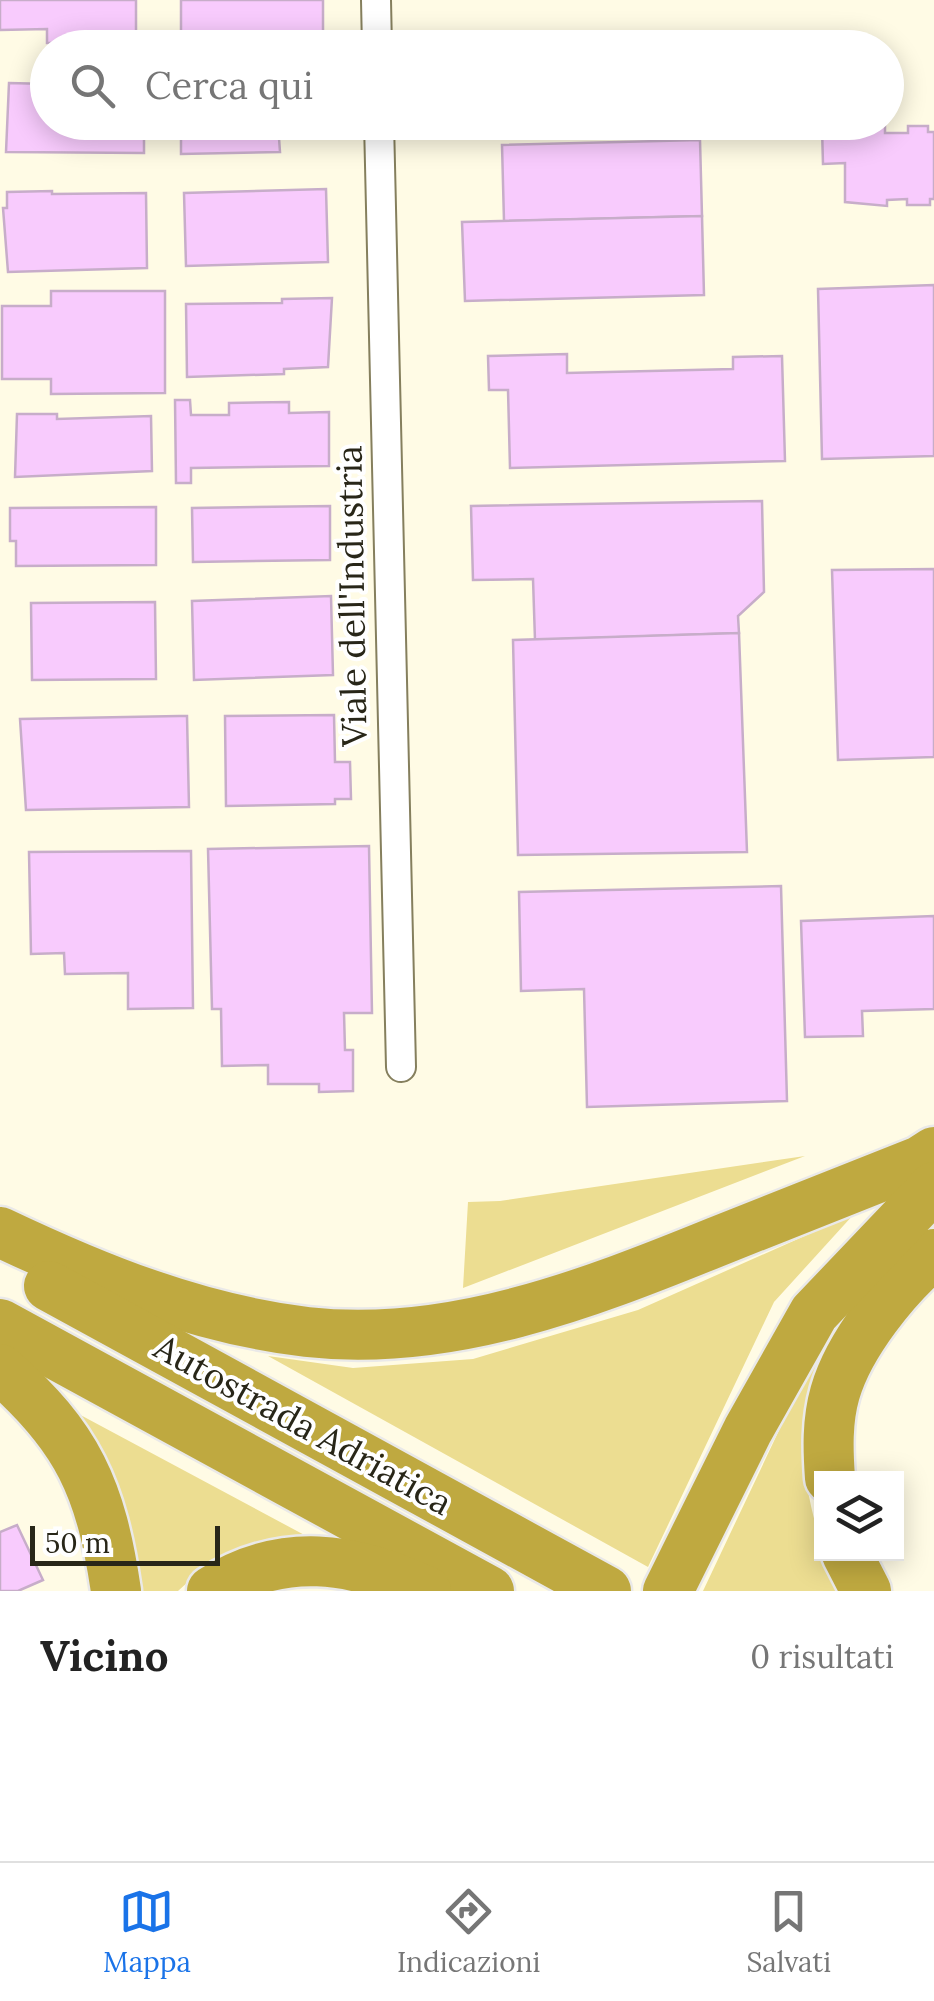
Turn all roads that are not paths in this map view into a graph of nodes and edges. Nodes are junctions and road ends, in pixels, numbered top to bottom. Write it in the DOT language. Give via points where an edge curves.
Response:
graph roads {
  1 [pos="376,0"];
  2 [pos="377,30"];
  3 [pos="379,140"];
  4 [pos="400,1067"];
  5 [pos="934,1152"];
  6 [pos="934,1188"];
  7 [pos="923,1230"];
  8 [pos="0,1232"];
  9 [pos="0,1259"];
  10 [pos="0,1324"];
  11 [pos="0,1369"];
  12 [pos="830,1471"];
  13 [pos="851,1561"];
  14 [pos="116,1591"];
  15 [pos="212,1591"];
  16 [pos="426,1591"];
  17 [pos="488,1591"];
  18 [pos="606,1591"];
  19 [pos="668,1591"];
  20 [pos="866,1591"];
  1 -- 2 [label="street"];
  3 -- 4 [label="street, Viale dell'Industria"];
  5 -- 8 [label="highway" via="604,1288 496,1319 386,1333 311,1332 195,1311 79,1270"];
  6 -- 7 [label="highway"];
  7 -- 12 [label="highway" via="910,1274 852,1353 835,1393"];
  7 -- 19 [label="highway" via="814,1313"];
  9 -- 18 [label="highway, Autostrada Adriatica"];
  10 -- 17 [label="highway, Autostrada Adriatica"];
  11 -- 14 [label="highway" via="33,1398 83,1465 99,1504"];
  13 -- 20 [label="highway"];
  15 -- 16 [label="highway" via="270,1564 308,1560 381,1573"];
}
